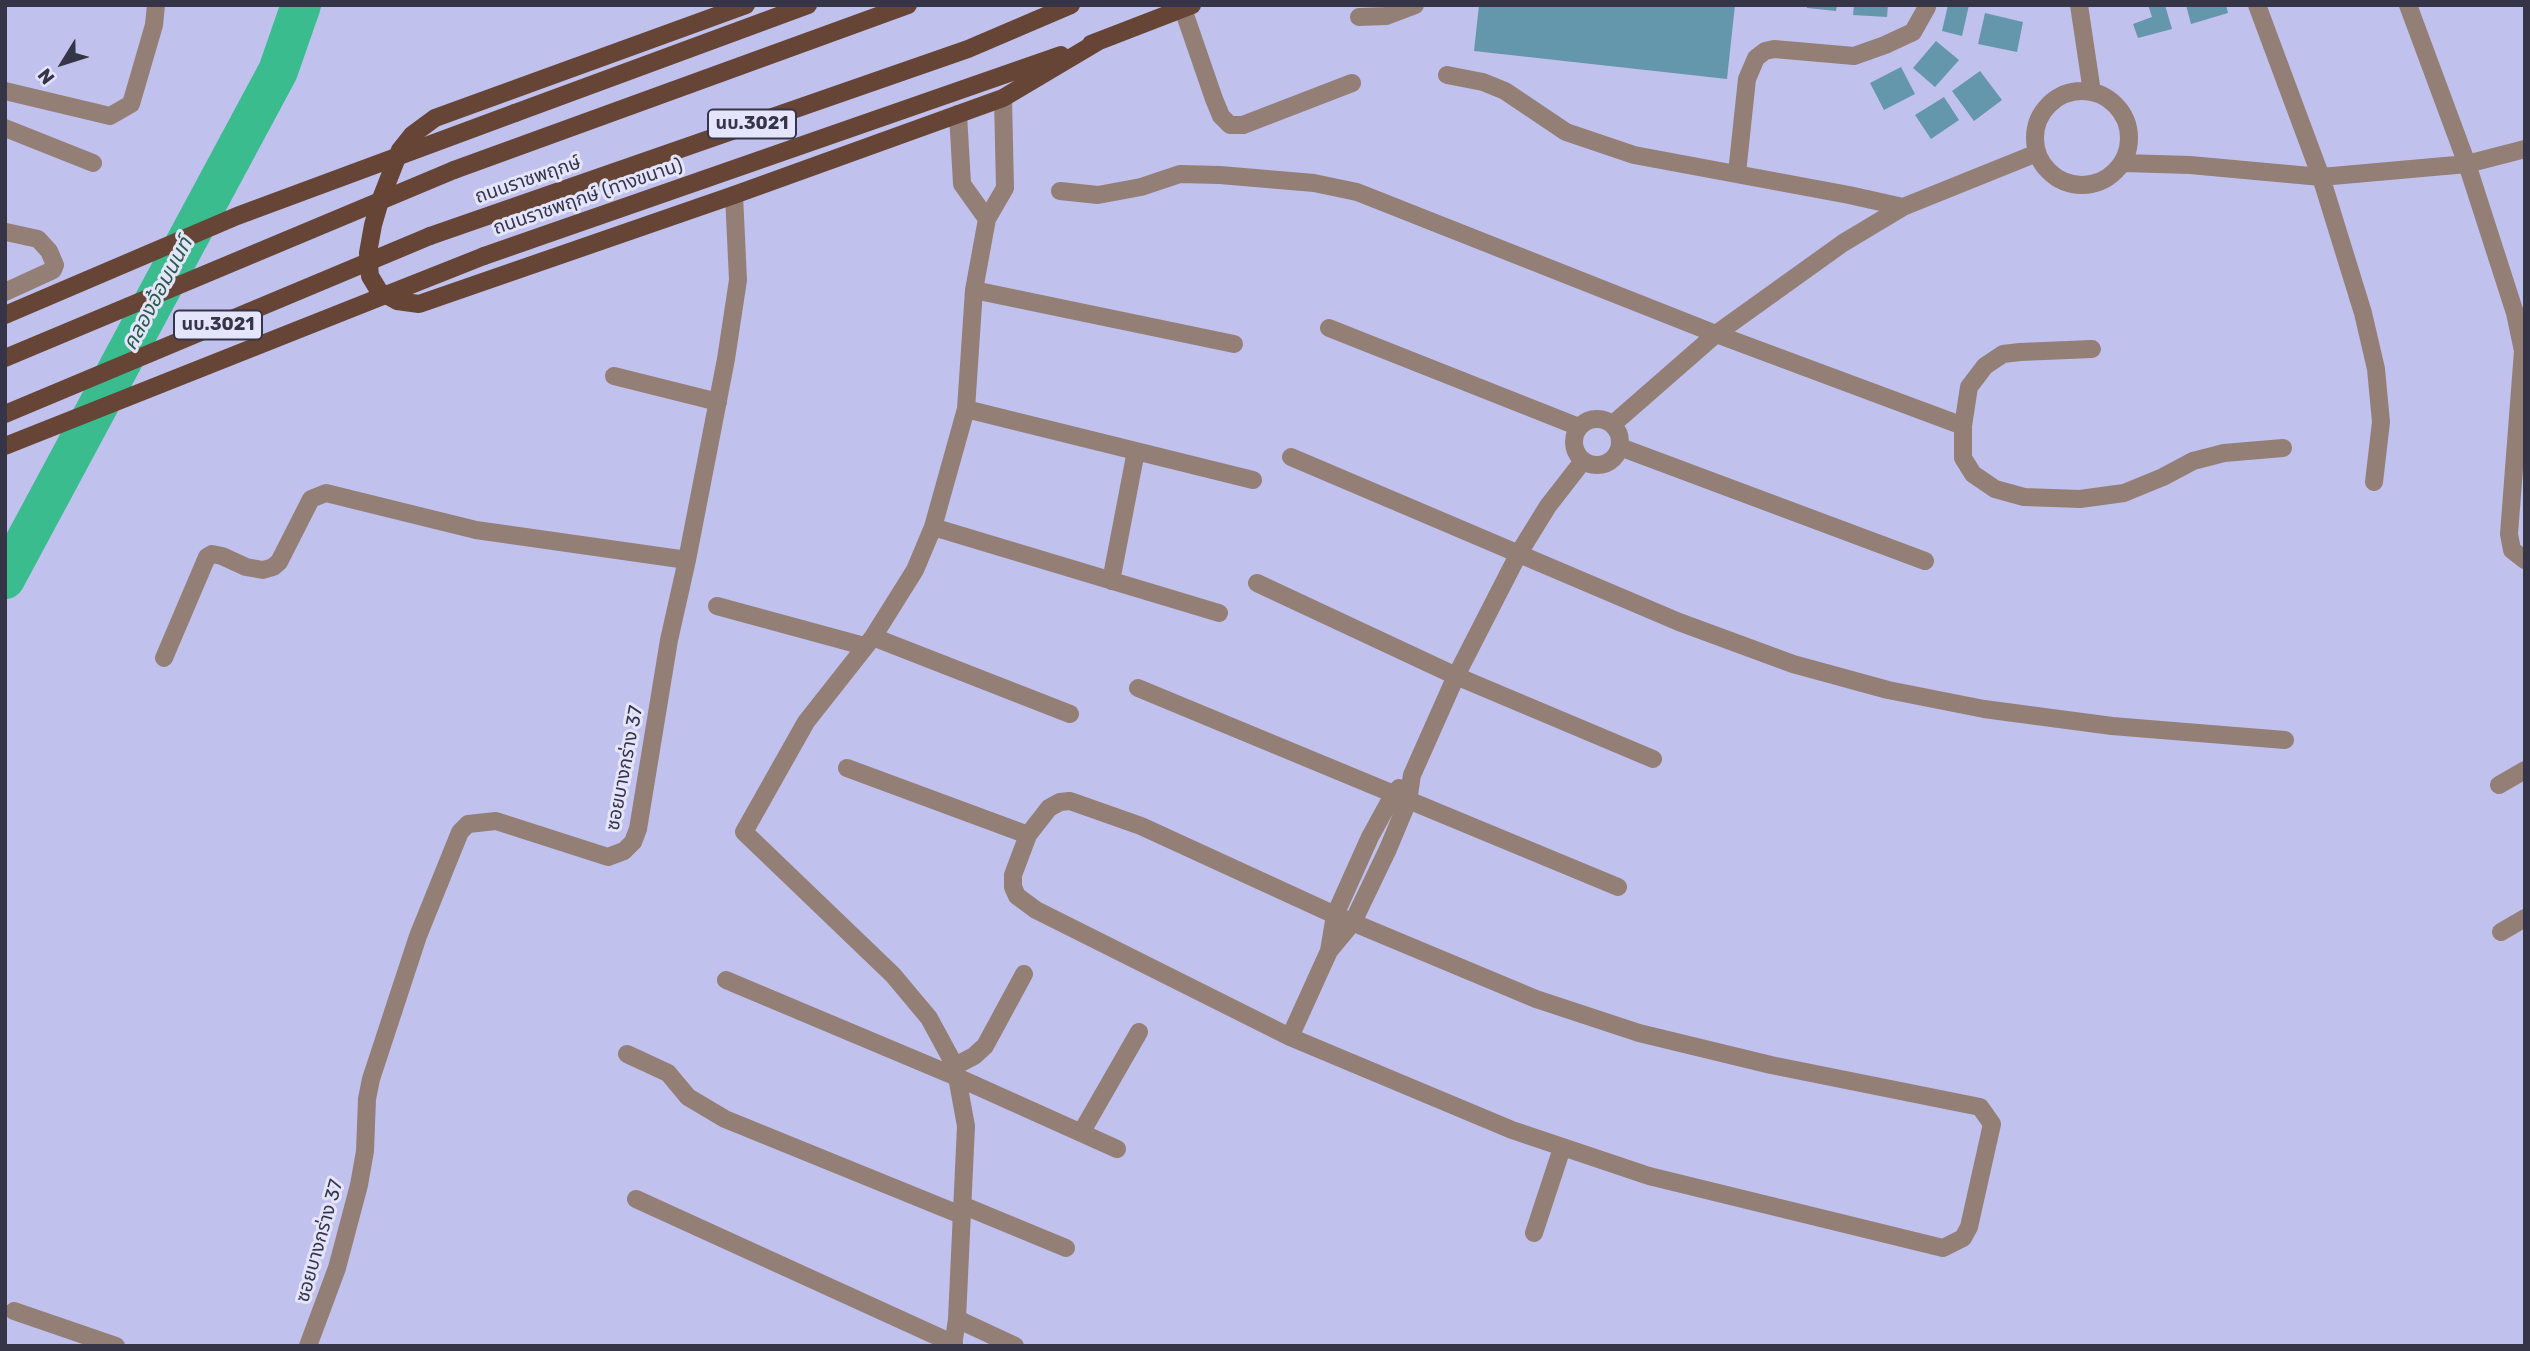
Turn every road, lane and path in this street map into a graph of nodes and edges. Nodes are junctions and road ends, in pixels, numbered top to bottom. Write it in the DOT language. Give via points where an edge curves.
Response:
graph roads {
  1 [pos="156,5"];
  2 [pos="746,5"];
  3 [pos="808,5"];
  4 [pos="908,5"];
  5 [pos="1071,5"];
  6 [pos="1415,5"];
  7 [pos="2079,5"];
  8 [pos="2257,5"];
  9 [pos="2408,5"];
  10 [pos="1187,7"];
  11 [pos="1927,7"];
  12 [pos="1359,17"];
  13 [pos="1099,41"];
  14 [pos="1447,75"];
  15 [pos="1352,83"];
  16 [pos="5,90"];
  17 [pos="2092,92"];
  18 [pos="1003,98"];
  19 [pos="958,114"];
  20 [pos="5,128"];
  21 [pos="2525,149"];
  22 [pos="2037,153"];
  23 [pos="93,163"];
  24 [pos="2124,163"];
  25 [pos="2467,164"];
  26 [pos="1737,173"];
  27 [pos="2321,177"];
  28 [pos="1060,191"];
  29 [pos="734,195"];
  30 [pos="1903,207"];
  31 [pos="986,219"];
  32 [pos="6,232"];
  33 [pos="974,290"];
  34 [pos="5,292"];
  35 [pos="5,315"];
  36 [pos="1329,328"];
  37 [pos="1716,334"];
  38 [pos="1234,344"];
  39 [pos="2092,349"];
  40 [pos="5,358"];
  41 [pos="614,376"];
  42 [pos="718,402"];
  43 [pos="966,408"];
  44 [pos="5,414"];
  45 [pos="1613,424"];
  46 [pos="1963,426"];
  47 [pos="1579,427"];
  48 [pos="5,446"];
  49 [pos="1620,447"];
  50 [pos="2283,448"];
  51 [pos="1136,451"];
  52 [pos="1291,457"];
  53 [pos="1583,461"];
  54 [pos="1253,480"];
  55 [pos="2374,482"];
  56 [pos="933,527"];
  57 [pos="1519,553"];
  58 [pos="687,560"];
  59 [pos="2525,560"];
  60 [pos="1926,561"];
  61 [pos="1111,581"];
  62 [pos="1257,583"];
  63 [pos="717,606"];
  64 [pos="1219,614"];
  65 [pos="869,641"];
  66 [pos="164,658"];
  67 [pos="1456,676"];
  68 [pos="1138,688"];
  69 [pos="1070,714"];
  70 [pos="2285,740"];
  71 [pos="1653,759"];
  72 [pos="847,768"];
  73 [pos="2525,770"];
  74 [pos="2499,785"];
  75 [pos="1401,798"];
  76 [pos="1028,835"];
  77 [pos="1618,887"];
  78 [pos="1335,915"];
  79 [pos="2525,918"];
  80 [pos="1353,922"];
  81 [pos="2501,932"];
  82 [pos="1329,951"];
  83 [pos="1024,974"];
  84 [pos="726,980"];
  85 [pos="1139,1032"];
  86 [pos="1290,1037"];
  87 [pos="627,1054"];
  88 [pos="957,1072"];
  89 [pos="1081,1133"];
  90 [pos="1562,1147"];
  91 [pos="1117,1149"];
  92 [pos="636,1199"];
  93 [pos="962,1210"];
  94 [pos="1534,1233"];
  95 [pos="1066,1248"];
  96 [pos="14,1311"];
  97 [pos="957,1320"];
  98 [pos="953,1345"];
  99 [pos="116,1346"];
  100 [pos="308,1346"];
  101 [pos="1014,1346"];
  1 -- 16 [label="street" via="138,85 131,104 121,110 110,116"];
  2 -- 29 [label="main road" via="435,118 400,150 373,225 370,276 379,290 397,301 418,304"];
  3 -- 35 [label="main road, bridge" via="237,216"];
  4 -- 40 [label="main road, ถนนราชพฤกษ์ / นบ.3021, bridge" via="454,170"];
  5 -- 44 [label="main road, ถนนราชพฤกษ์ / นบ.3021, bridge" via="968,49 430,236"];
  6 -- 12 [label="street" via="1386,16"];
  7 -- 17 [label="street"];
  8 -- 27 [label="street"];
  9 -- 25 [label="street"];
  10 -- 13 [label="main road, ถนนราชพฤกษ์ (ทางขนาน) / นบ.3021"];
  10 -- 15 [label="street" via="1214,99 1230,125 1243,125"];
  11 -- 26 [label="street" via="1913,32 1854,55 1774,49 1756,58 1747,79"];
  13 -- 18 [label="main road"];
  13 -- 48 [label="main road, ถนนราชพฤกษ์ (ทางขนาน) / นบ.3021, bridge" via="484,256"];
  14 -- 26 [label="street" via="1505,91 1566,132 1634,155"];
  17 -- 22 [label="street" via="2066,93 2045,108 2037,122"];
  17 -- 24 [label="street" via="2120,109 2129,131"];
  18 -- 19 [label="main road"];
  18 -- 31 [label="street" via="1005,188"];
  19 -- 29 [label="main road"];
  19 -- 31 [label="street" via="962,184"];
  20 -- 23 [label="street"];
  21 -- 25 [label="street"];
  22 -- 24 [label="street" via="2057,178 2077,186 2109,178"];
  22 -- 30 [label="street"];
  24 -- 27 [label="street"];
  25 -- 27 [label="street"];
  25 -- 59 [label="street" via="2523,351 2509,534 2512,551"];
  26 -- 30 [label="street"];
  27 -- 55 [label="street" via="2376,369 2381,422"];
  28 -- 37 [label="street" via="1098,195 1180,174 1220,174 1357,192"];
  29 -- 42 [label="street, ซอยบางกร่าง 37" via="738,280"];
  30 -- 37 [label="street" via="1833,249"];
  31 -- 33 [label="street"];
  32 -- 34 [label="street" via="38,239 55,265"];
  33 -- 38 [label="street"];
  33 -- 43 [label="street"];
  36 -- 47 [label="street"];
  37 -- 45 [label="street"];
  37 -- 46 [label="street"];
  39 -- 46 [label="street" via="2003,354 1985,366 1969,387"];
  41 -- 42 [label="street"];
  42 -- 58 [label="street, ซอยบางกร่าง 37"];
  43 -- 51 [label="street"];
  43 -- 56 [label="street"];
  45 -- 47 [label="street" via="1594,419"];
  45 -- 49 [label="street"];
  46 -- 50 [label="street" via="1963,458 1973,474 1995,489 2024,497 2080,499 2124,493 2193,461"];
  47 -- 53 [label="street" via="1574,445"];
  49 -- 53 [label="street" via="1607,464 1594,466"];
  49 -- 60 [label="street"];
  51 -- 54 [label="street"];
  51 -- 61 [label="street"];
  52 -- 57 [label="street"];
  53 -- 57 [label="street"];
  56 -- 61 [label="street"];
  56 -- 65 [label="street" via="915,570"];
  57 -- 67 [label="street"];
  57 -- 70 [label="street" via="1679,622 1793,664 1888,690 1984,709 2112,726"];
  58 -- 66 [label="street" via="476,530 326,493 311,499 273,568 246,567 212,554 207,557"];
  58 -- 100 [label="street, ซอยบางกร่าง 37" via="633,842 624,852 608,857 496,821 468,824 460,832 418,936 371,1079 359,1185 337,1268"];
  61 -- 64 [label="street"];
  62 -- 67 [label="street"];
  63 -- 65 [label="street"];
  65 -- 69 [label="street"];
  65 -- 88 [label="street" via="806,722 744,832 893,975 929,1018"];
  67 -- 71 [label="street"];
  67 -- 75 [label="street"];
  68 -- 75 [label="street"];
  72 -- 76 [label="street"];
  73 -- 74 [label="street"];
  75 -- 77 [label="street"];
  75 -- 78 [label="street" via="1370,837"];
  75 -- 80 [label="street" via="1388,849"];
  76 -- 78 [label="street" via="1049,808 1070,801 1141,826"];
  76 -- 86 [label="street" via="1013,875 1013,887 1024,902"];
  78 -- 80 [label="street"];
  78 -- 82 [label="street"];
  79 -- 81 [label="street"];
  80 -- 82 [label="street"];
  80 -- 90 [label="street" via="1536,999 1639,1033 1980,1107 1992,1124 1969,1227 1963,1238 1943,1248 1649,1176"];
  82 -- 86 [label="street"];
  83 -- 88 [label="street" via="985,1046"];
  84 -- 88 [label="street"];
  85 -- 89 [label="street"];
  86 -- 90 [label="street"];
  87 -- 93 [label="street" via="668,1073 688,1097 725,1119"];
  88 -- 89 [label="street"];
  88 -- 93 [label="street" via="966,1126"];
  89 -- 91 [label="street"];
  90 -- 94 [label="street"];
  92 -- 98 [label="street"];
  93 -- 95 [label="street"];
  93 -- 97 [label="street"];
  96 -- 99 [label="street"];
  97 -- 98 [label="street"];
  97 -- 101 [label="street"];
}
